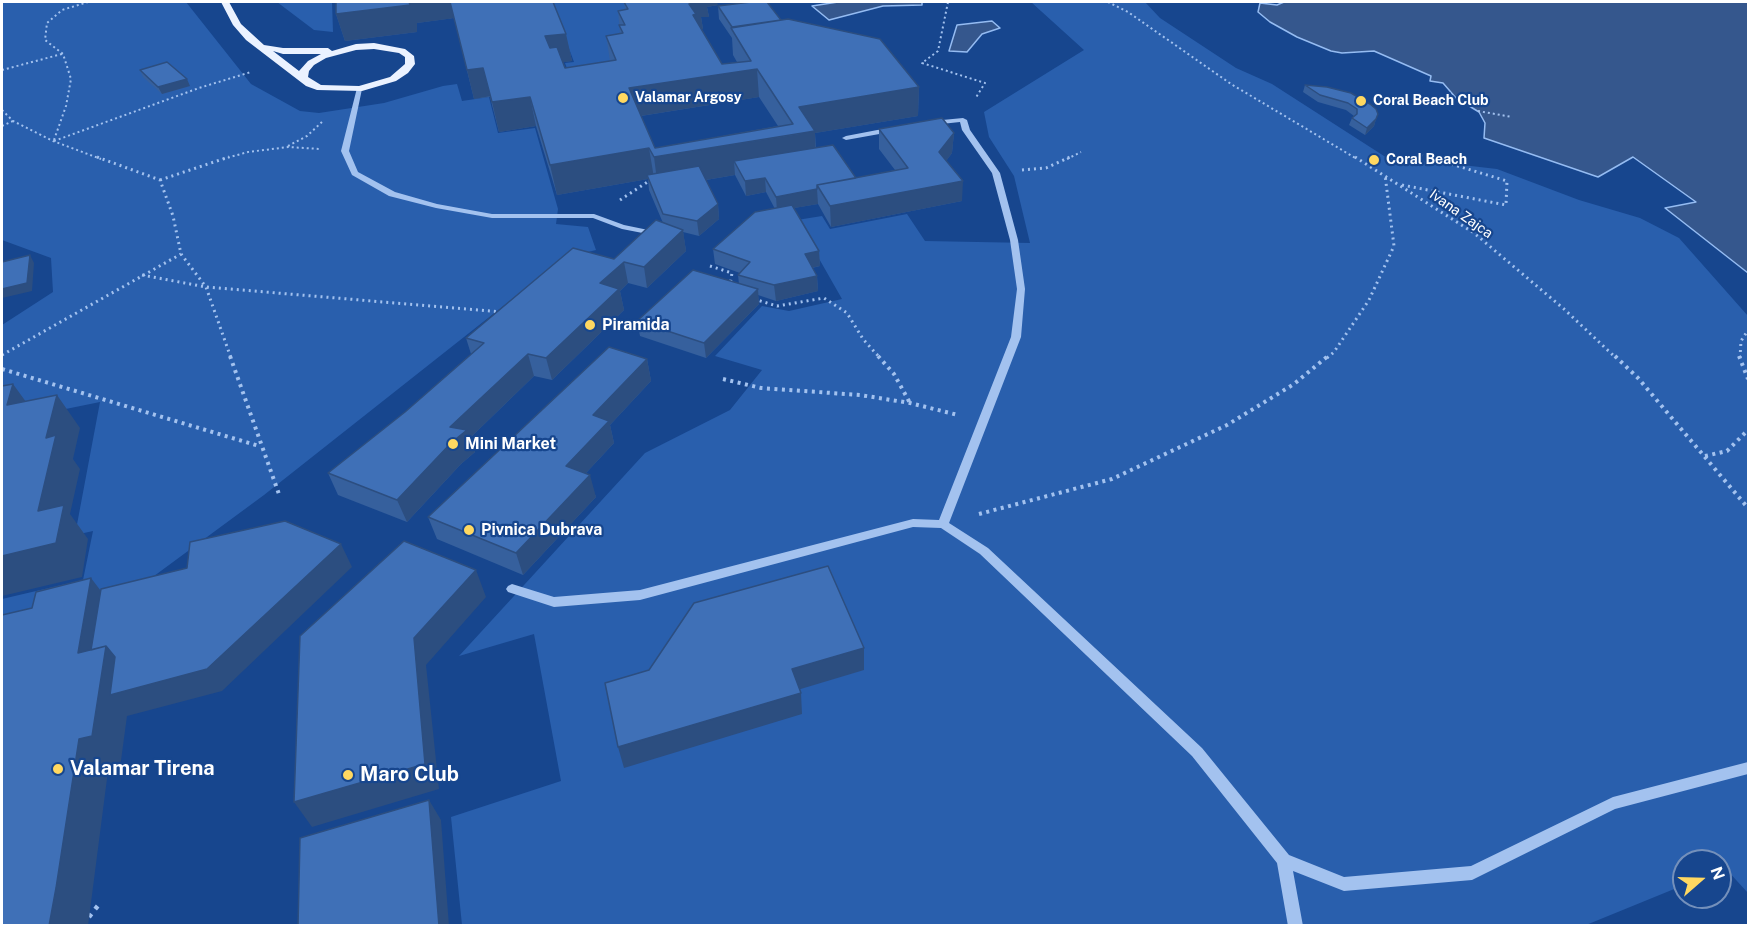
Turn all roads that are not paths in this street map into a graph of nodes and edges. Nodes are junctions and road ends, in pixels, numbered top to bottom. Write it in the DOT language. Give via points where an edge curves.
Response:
graph roads {
  1 [pos="225,2"];
  2 [pos="257,45"];
  3 [pos="339,51"];
  4 [pos="303,78"];
  5 [pos="359,89"];
  6 [pos="917,124"];
  7 [pos="907,126"];
  8 [pos="846,138"];
  9 [pos="660,234"];
  10 [pos="944,524"];
  11 [pos="512,589"];
  12 [pos="1749,768"];
  13 [pos="1284,860"];
  14 [pos="1296,926"];
  1 -- 2 [label="main road" via="237,25"];
  2 -- 3 [label="main road" via="283,51"];
  2 -- 4 [label="main road"];
  3 -- 4 [label="main road" via="311,63"];
  3 -- 5 [label="main road" via="374,46 409,56 410,64 399,75"];
  4 -- 5 [label="main road" via="320,88"];
  5 -- 9 [label="lane" via="345,151 356,173 392,194 492,216 594,216 622,227"];
  6 -- 10 [label="lane" via="963,120 996,173 1022,289 1016,337"];
  7 -- 8 [label="lane"];
  10 -- 11 [label="lane" via="913,523 640,595 554,602"];
  10 -- 13 [label="lane" via="984,551 1197,752"];
  12 -- 13 [label="lane" via="1613,803 1472,873 1344,884"];
  13 -- 14 [label="lane"];
}
